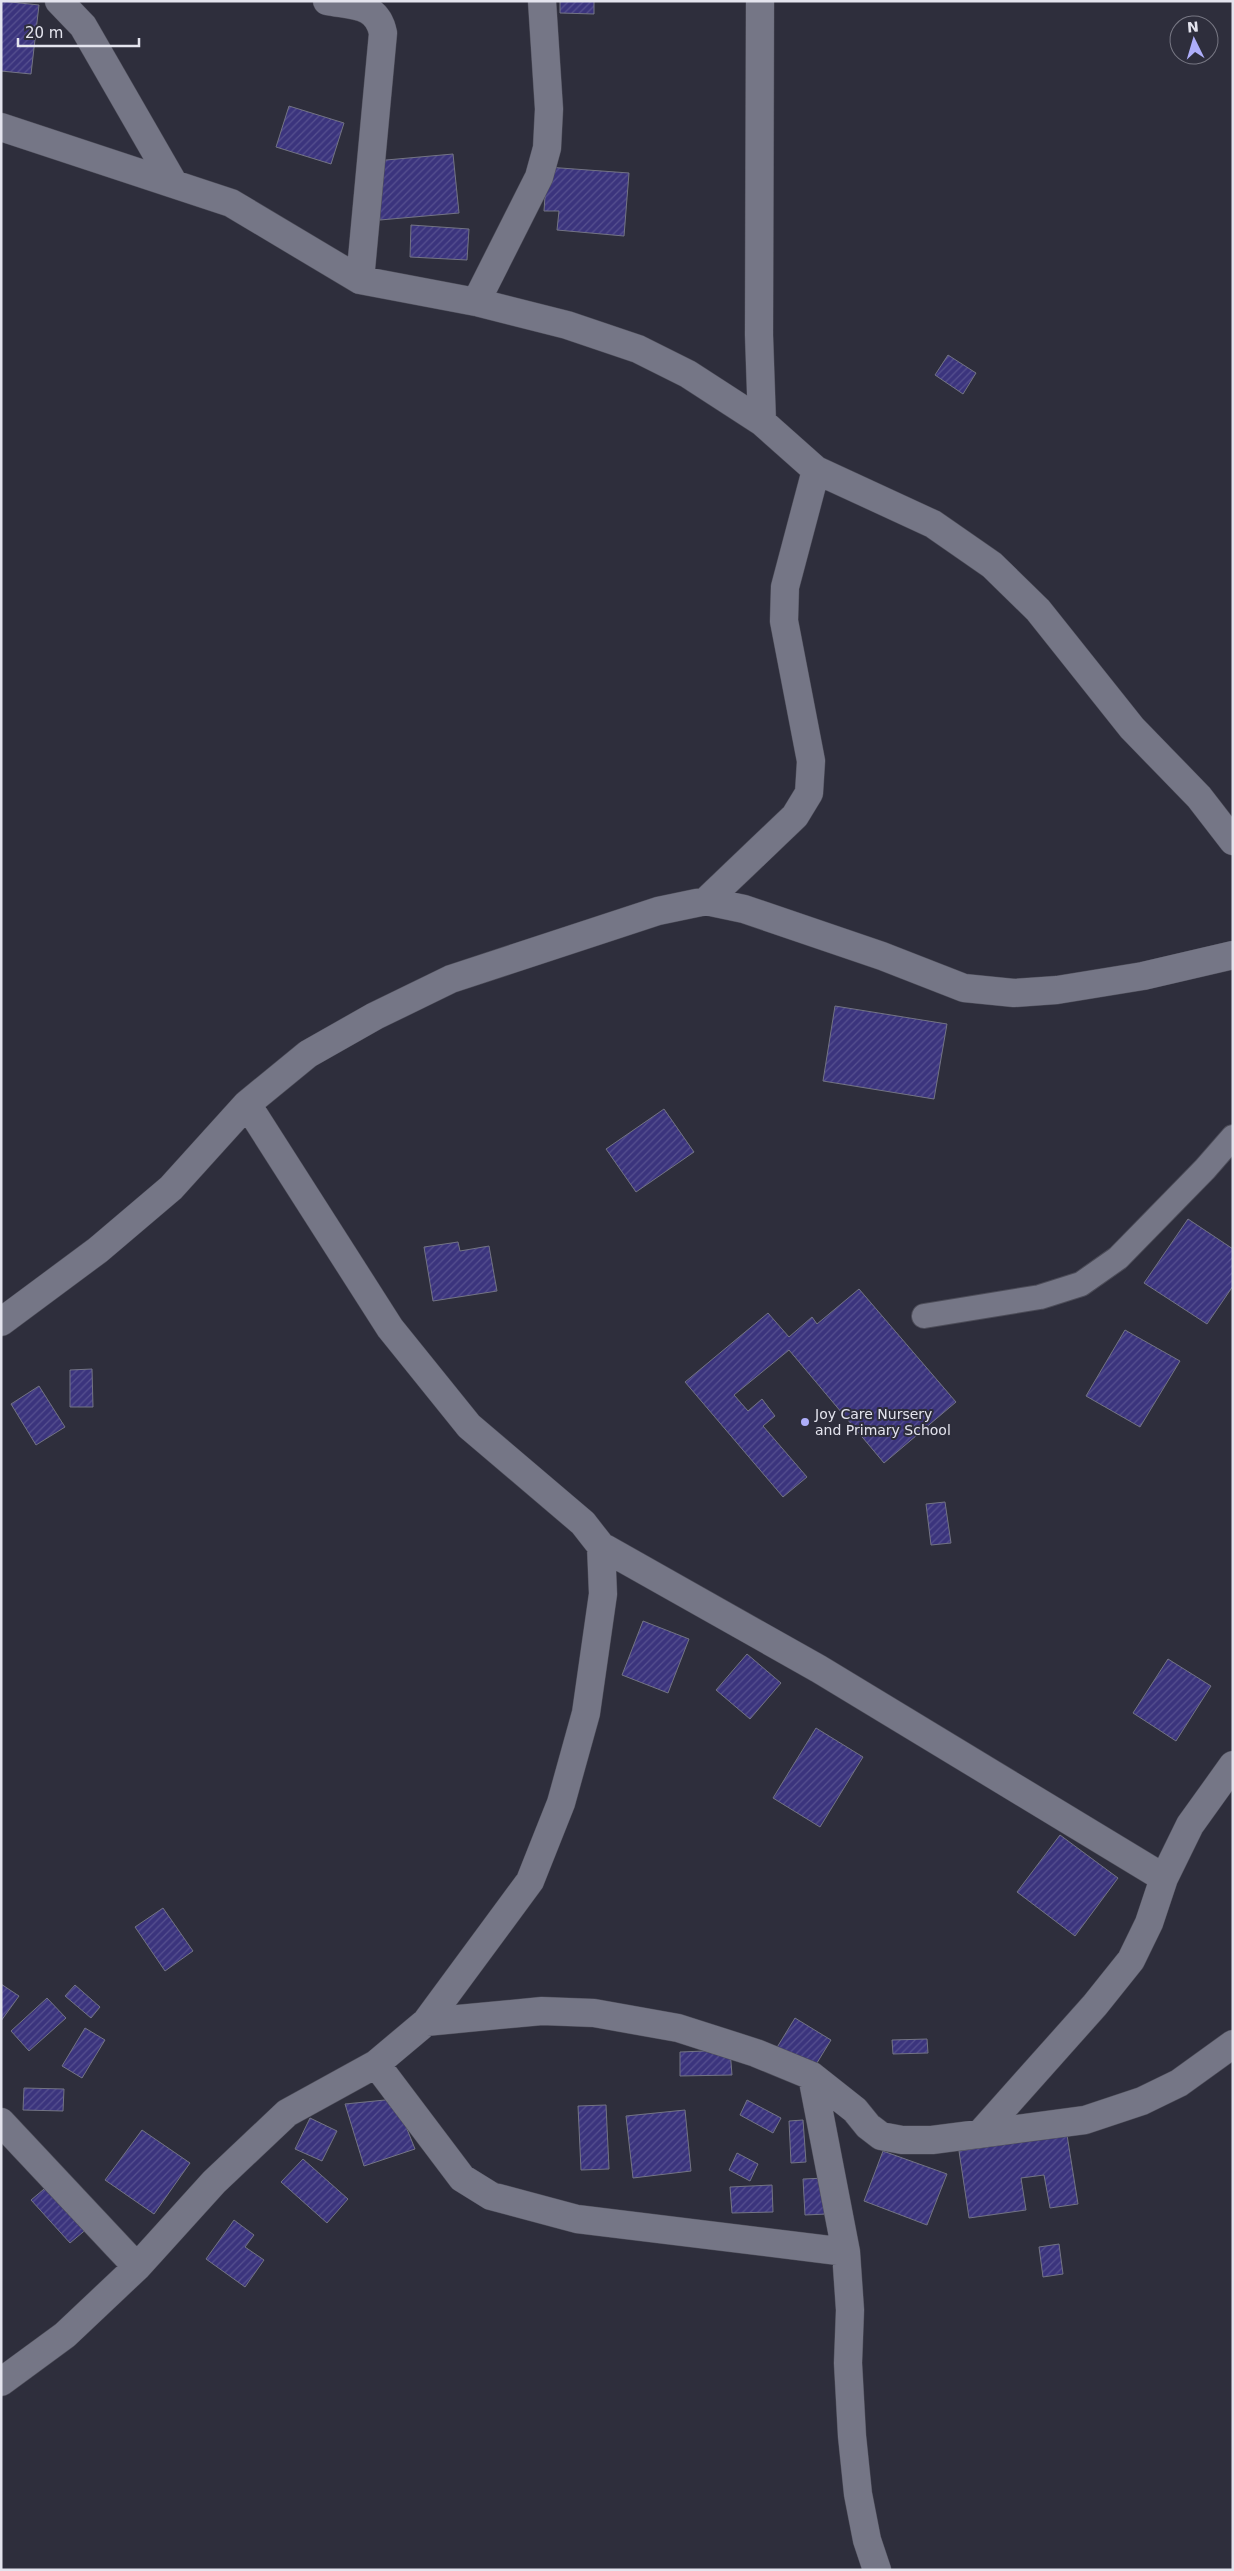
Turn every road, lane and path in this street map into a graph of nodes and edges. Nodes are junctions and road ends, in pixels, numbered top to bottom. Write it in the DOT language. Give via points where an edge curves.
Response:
graph roads {
  1 [pos="59,1"];
  2 [pos="327,1"];
  3 [pos="542,1"];
  4 [pos="760,1"];
  5 [pos="1,127"];
  6 [pos="174,184"];
  7 [pos="360,280"];
  8 [pos="476,302"];
  9 [pos="762,422"];
  10 [pos="816,470"];
  11 [pos="1233,841"];
  12 [pos="706,901"];
  13 [pos="1233,955"];
  14 [pos="247,1104"];
  15 [pos="1233,1137"];
  16 [pos="924,1316"];
  17 [pos="1,1322"];
  18 [pos="601,1546"];
  19 [pos="1233,1765"];
  20 [pos="1164,1878"];
  21 [pos="426,2022"];
  22 [pos="1233,2044"];
  23 [pos="376,2064"];
  24 [pos="812,2076"];
  25 [pos="1,2122"];
  26 [pos="980,2134"];
  27 [pos="846,2252"];
  28 [pos="137,2267"];
  29 [pos="1,2382"];
  30 [pos="877,2570"];
  1 -- 6 [label="street" via="83,26"];
  2 -- 7 [label="street" via="366,8 381,21 383,33"];
  3 -- 8 [label="street" via="549,110 547,148 539,177"];
  4 -- 9 [label="street" via="759,335"];
  5 -- 6 [label="street"];
  6 -- 7 [label="street" via="231,203"];
  7 -- 8 [label="street"];
  8 -- 9 [label="street" via="567,325 638,348 688,374"];
  9 -- 10 [label="street"];
  10 -- 11 [label="street" via="933,524 992,565 1038,610 1132,728 1199,797"];
  10 -- 12 [label="street" via="785,587 784,621 811,761 809,793 795,816"];
  12 -- 13 [label="street" via="744,909 964,988 1005,993 1057,990 1133,978"];
  12 -- 14 [label="street" via="658,911 451,979 375,1016 308,1054"];
  14 -- 17 [label="street" via="171,1188 98,1250"];
  14 -- 18 [label="street" via="390,1328 469,1426 583,1524"];
  15 -- 16 [label="lane" via="1118,1258 1081,1284 1040,1297"];
  18 -- 20 [label="street" via="818,1669"];
  18 -- 21 [label="street" via="603,1594 586,1713 561,1804 530,1880"];
  19 -- 20 [label="street" via="1190,1825"];
  20 -- 26 [label="street" via="1149,1923 1131,1960"];
  21 -- 23 [label="street"];
  21 -- 24 [label="street" via="542,2011 594,2013 678,2028 756,2053"];
  22 -- 26 [label="street" via="1179,2083 1142,2101 1085,2120"];
  23 -- 27 [label="street" via="462,2178 492,2196 577,2219"];
  23 -- 28 [label="street" via="288,2113 214,2182"];
  24 -- 26 [label="street" via="855,2110 881,2136 909,2140"];
  24 -- 27 [label="street"];
  25 -- 28 [label="street"];
  27 -- 30 [label="street" via="852,2436 860,2503"];
  28 -- 29 [label="street" via="65,2334"];
}
